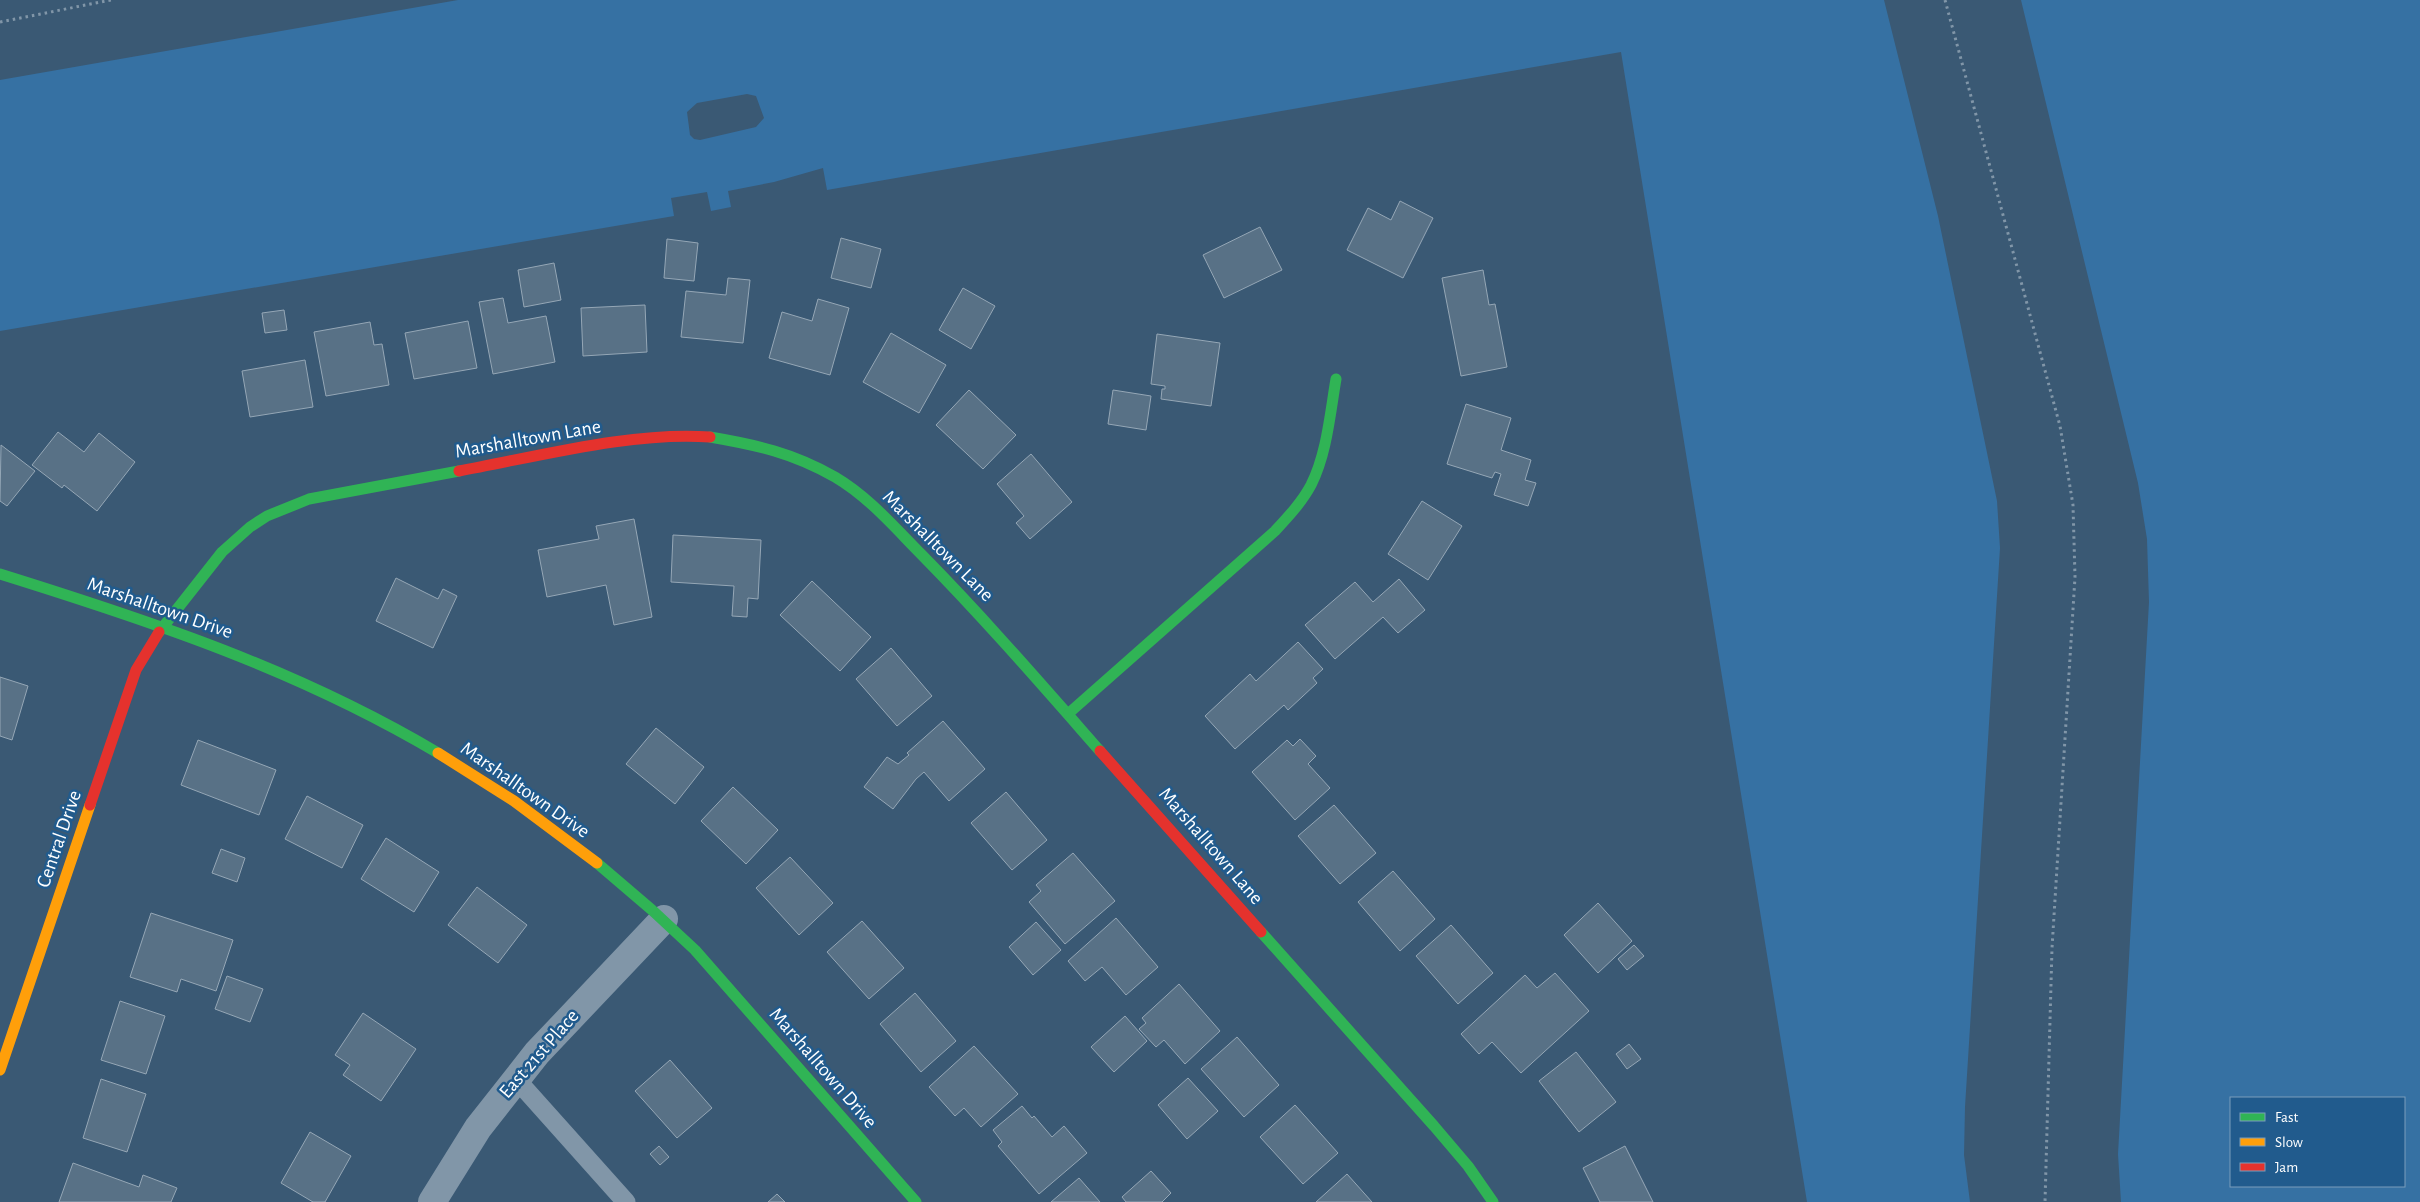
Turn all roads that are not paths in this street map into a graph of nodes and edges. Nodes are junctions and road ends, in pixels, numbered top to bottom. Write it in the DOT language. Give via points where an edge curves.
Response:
graph roads {
  1 [pos="1336,379"];
  2 [pos="0,574"];
  3 [pos="164,626"];
  4 [pos="1069,713"];
  5 [pos="664,919"];
  6 [pos="0,1070"];
  7 [pos="516,1079"];
  8 [pos="432,1202"];
  9 [pos="626,1202"];
  10 [pos="916,1202"];
  11 [pos="1493,1202"];
  1 -- 4 [label="street" via="1318,468 1310,487 1291,513 1275,531"];
  2 -- 3 [label="street, Marshalltown Drive"];
  3 -- 4 [label="street, Marshalltown Lane" via="226,546 271,512 290,505 601,445 664,436 710,437 760,446 805,461 837,478 870,503 968,602"];
  3 -- 5 [label="street, Marshalltown Drive" via="311,685 440,754 546,824"];
  3 -- 6 [label="street, Central Drive" via="136,670"];
  4 -- 11 [label="street, Marshalltown Lane" via="1434,1126"];
  5 -- 7 [label="street, East 21st Place" via="557,1030"];
  5 -- 10 [label="street, Marshalltown Drive" via="695,950"];
  7 -- 8 [label="street, East 21st Place" via="478,1128"];
  7 -- 9 [label="lane"];
}
